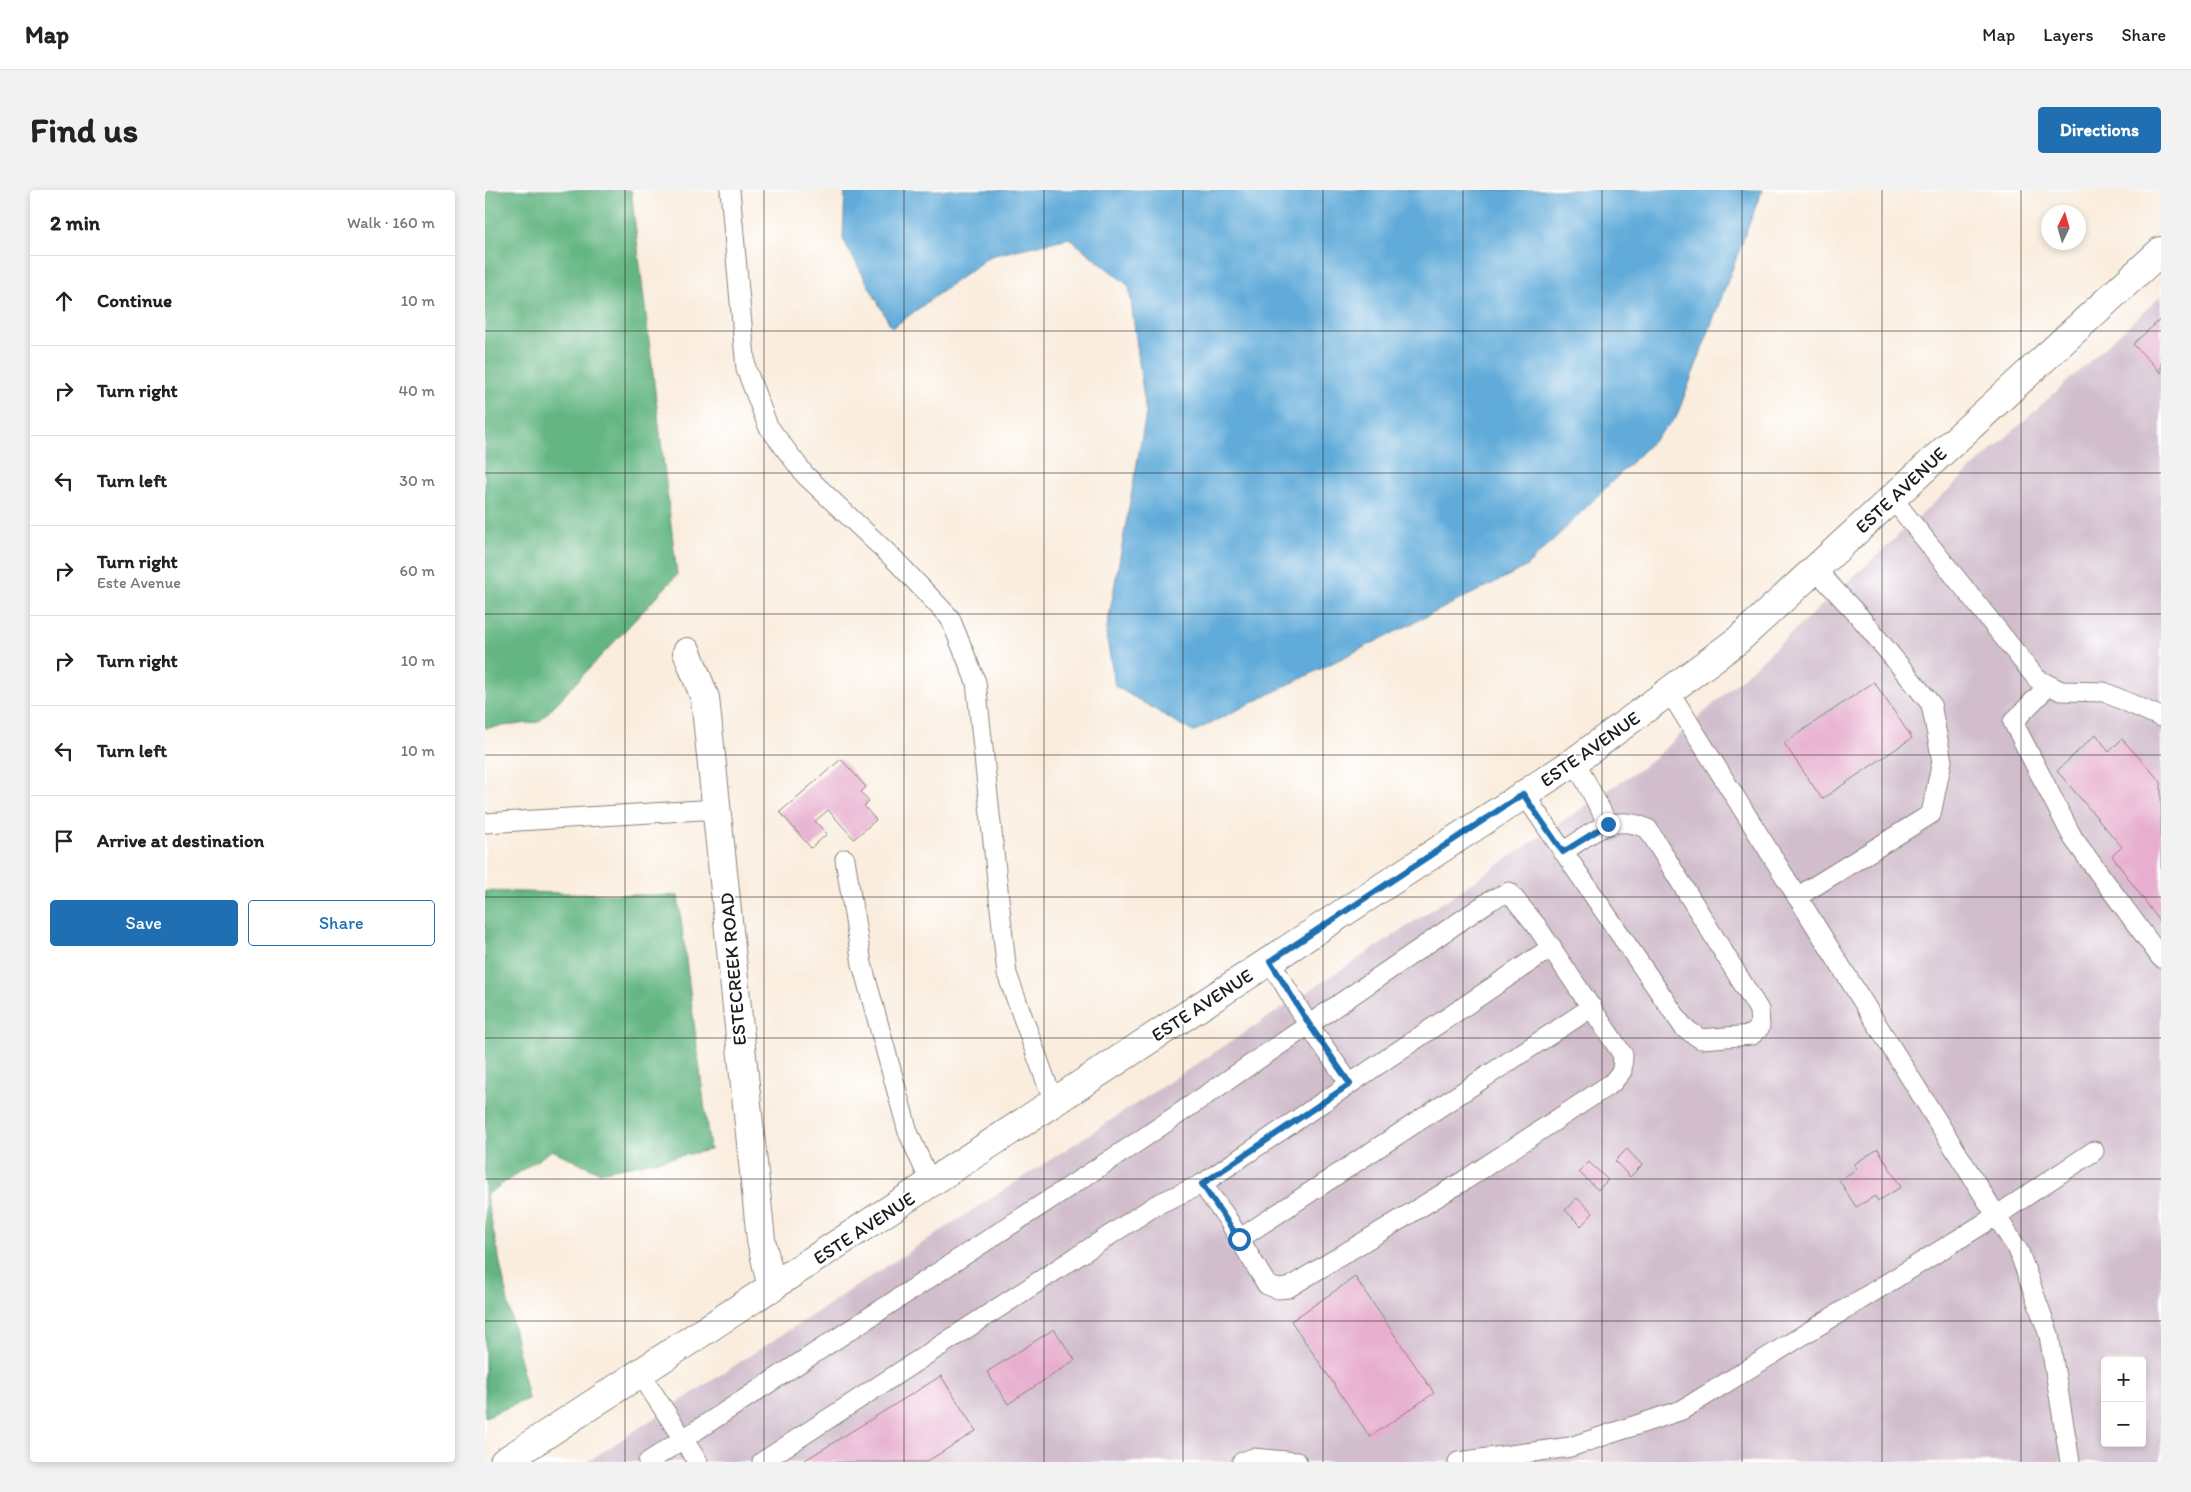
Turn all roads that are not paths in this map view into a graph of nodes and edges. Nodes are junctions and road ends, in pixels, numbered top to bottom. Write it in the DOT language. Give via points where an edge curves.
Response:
graph roads {
  1 [pos="730,190"];
  2 [pos="2161,251"];
  3 [pos="1892,498"];
  4 [pos="1815,569"];
  5 [pos="687,652"];
  6 [pos="2049,685"];
  7 [pos="1669,692"];
  8 [pos="2161,717"];
  9 [pos="1575,760"];
  10 [pos="1523,794"];
  11 [pos="718,809"];
  12 [pos="485,823"];
  13 [pos="1608,824"];
  14 [pos="1563,852"];
  15 [pos="845,859"];
  16 [pos="1797,897"];
  17 [pos="1552,947"];
  18 [pos="2161,958"];
  19 [pos="1270,961"];
  20 [pos="1592,1007"];
  21 [pos="1309,1024"];
  22 [pos="1350,1084"];
  23 [pos="1054,1103"];
  24 [pos="2094,1151"];
  25 [pos="931,1184"];
  26 [pos="1202,1184"];
  27 [pos="1996,1216"];
  28 [pos="1239,1239"];
  29 [pos="772,1288"];
  30 [pos="641,1373"];
  31 [pos="683,1439"];
  32 [pos="505,1462"];
  33 [pos="648,1462"];
  34 [pos="698,1462"];
  35 [pos="762,1462"];
  36 [pos="1242,1462"];
  37 [pos="1297,1462"];
  38 [pos="1458,1462"];
  39 [pos="2070,1462"];
  1 -- 23 [label="lane" via="746,369 767,426 805,475 897,562 950,618 976,682 1007,974"];
  2 -- 3 [label="street, ESTE AVENUE"];
  3 -- 4 [label="street, ESTE AVENUE"];
  3 -- 6 [label="lane" via="2037,679"];
  4 -- 7 [label="street, ESTE AVENUE" via="1738,640"];
  4 -- 16 [label="lane" via="1859,616 1931,704 1942,761 1931,814"];
  5 -- 11 [label="street, ESTECREEK ROAD" via="705,698"];
  6 -- 8 [label="lane" via="2061,691 2104,692"];
  6 -- 18 [label="lane" via="2013,722 2073,838"];
  7 -- 9 [label="street, ESTE AVENUE"];
  7 -- 16 [label="lane"];
  9 -- 10 [label="street, ESTE AVENUE"];
  9 -- 13 [label="lane"];
  10 -- 14 [label="lane"];
  10 -- 19 [label="street, ESTE AVENUE"];
  11 -- 12 [label="lane"];
  11 -- 29 [label="street, ESTECREEK ROAD" via="761,1240"];
  13 -- 14 [label="lane"];
  13 -- 14 [label="lane" via="1633,822 1648,829 1759,1010 1761,1027 1752,1035 1701,1038 1684,1028"];
  15 -- 25 [label="lane" via="862,964 908,1132"];
  16 -- 27 [label="lane"];
  17 -- 20 [label="lane"];
  17 -- 21 [label="lane" via="1509,892 1491,900"];
  17 -- 22 [label="lane"];
  19 -- 21 [label="lane"];
  19 -- 23 [label="street, ESTE AVENUE"];
  20 -- 28 [label="lane"];
  20 -- 28 [label="lane" via="1623,1055 1622,1071 1604,1089 1465,1180 1288,1288 1278,1289 1267,1284"];
  21 -- 22 [label="lane"];
  21 -- 31 [label="lane" via="1139,1142"];
  22 -- 26 [label="lane"];
  23 -- 25 [label="street, ESTE AVENUE"];
  24 -- 27 [label="lane"];
  25 -- 29 [label="street, ESTE AVENUE"];
  26 -- 28 [label="lane"];
  26 -- 35 [label="lane" via="1156,1205"];
  27 -- 38 [label="lane" via="1682,1410 1570,1447"];
  27 -- 39 [label="lane" via="2019,1252 2049,1335"];
  29 -- 30 [label="street, ESTE AVENUE"];
  30 -- 31 [label="lane"];
  30 -- 32 [label="street, ESTE AVENUE"];
  31 -- 33 [label="lane"];
  31 -- 34 [label="lane"];
  36 -- 37 [label="lane" via="1253,1458"];
}
